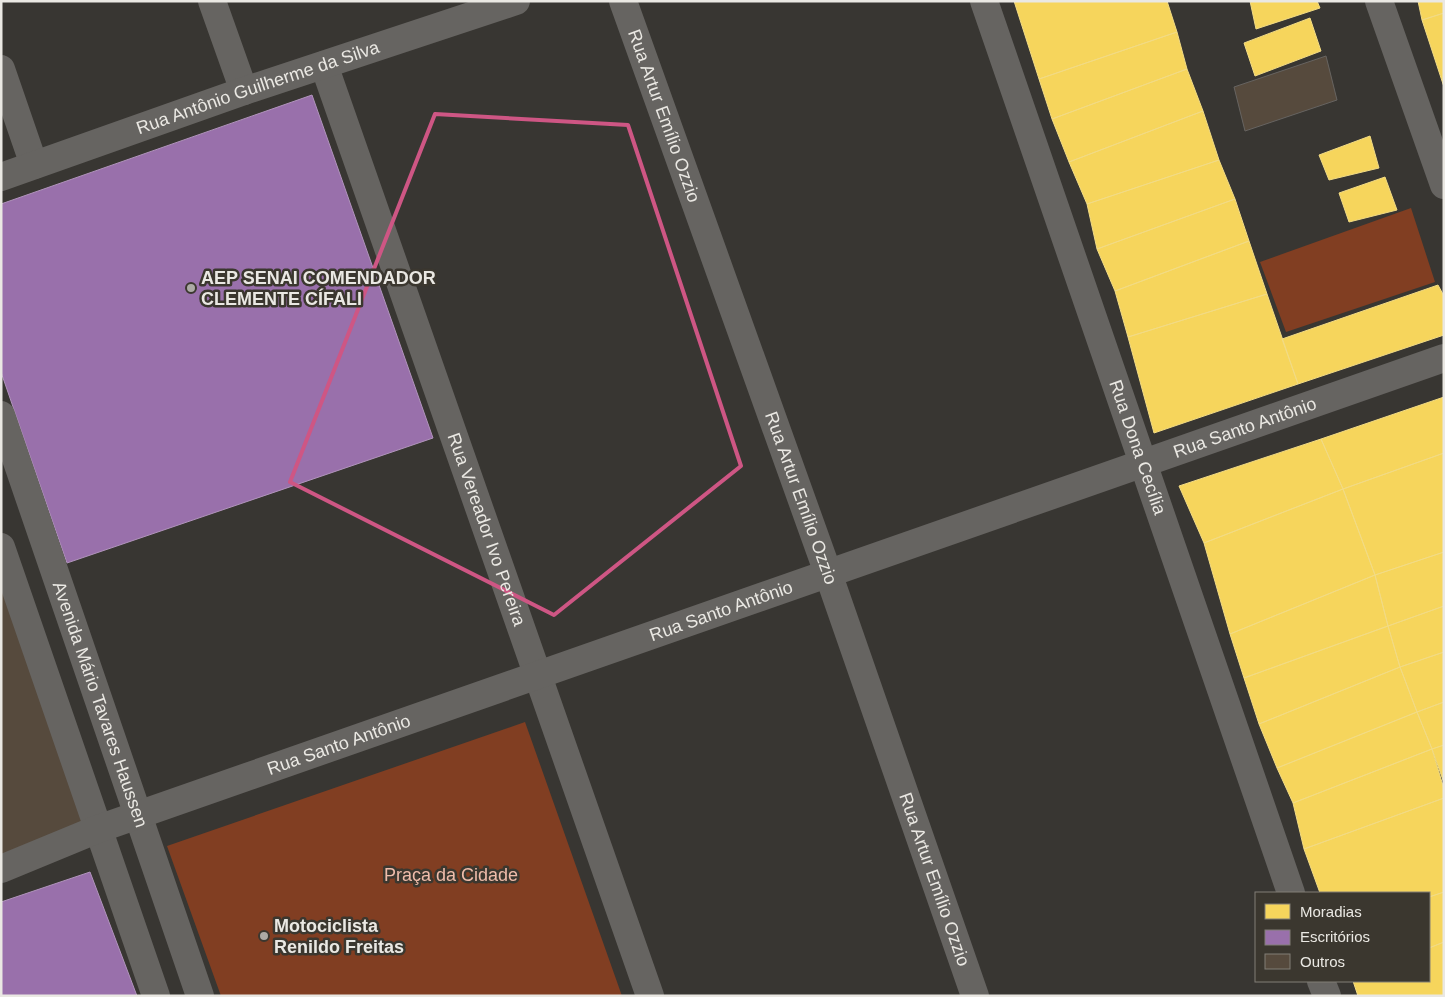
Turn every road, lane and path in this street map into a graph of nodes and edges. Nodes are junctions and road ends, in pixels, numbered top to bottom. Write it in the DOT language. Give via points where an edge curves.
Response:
graph roads {
  1 [pos="212,1"];
  2 [pos="516,1"];
  3 [pos="623,1"];
  4 [pos="984,1"];
  5 [pos="1379,1"];
  6 [pos="451,11"];
  7 [pos="324,65"];
  8 [pos="1,68"];
  9 [pos="244,91"];
  10 [pos="34,165"];
  11 [pos="1,177"];
  12 [pos="1444,185"];
  13 [pos="1444,358"];
  14 [pos="1,415"];
  15 [pos="1142,464"];
  16 [pos="1,547"];
  17 [pos="828,574"];
  18 [pos="539,675"];
  19 [pos="137,815"];
  20 [pos="98,829"];
  21 [pos="1,869"];
  22 [pos="1291,892"];
  23 [pos="1321,982"];
  24 [pos="156,996"];
  25 [pos="200,996"];
  26 [pos="650,996"];
  27 [pos="975,996"];
  28 [pos="1327,996"];
  1 -- 9 [label="street"];
  2 -- 6 [label="street, Rua Antônio Guilherme da Silva"];
  3 -- 17 [label="street, Rua Artur Emílio Ozzio"];
  4 -- 15 [label="street, Rua Dona Cecília"];
  5 -- 12 [label="street"];
  6 -- 7 [label="street, Rua Antônio Guilherme da Silva"];
  7 -- 9 [label="street, Rua Antônio Guilherme da Silva"];
  7 -- 18 [label="street, Rua Vereador Ivo Pereira"];
  8 -- 10 [label="street"];
  9 -- 10 [label="street, Rua Antônio Guilherme da Silva"];
  10 -- 11 [label="street, Rua Antônio Guilherme da Silva"];
  13 -- 15 [label="street, Rua Santo Antônio"];
  14 -- 19 [label="street, Avenida Mário Tavares Haussen"];
  15 -- 17 [label="street, Rua Santo Antônio"];
  15 -- 22 [label="street, Rua Dona Cecília"];
  16 -- 20 [label="street"];
  17 -- 18 [label="street, Rua Santo Antônio"];
  17 -- 27 [label="street, Rua Artur Emílio Ozzio"];
  18 -- 19 [label="street, Rua Santo Antônio"];
  18 -- 26 [label="street, Rua Vereador Ivo Pereira"];
  19 -- 20 [label="street, Rua Santo Antônio"];
  19 -- 25 [label="street, Avenida Mário Tavares Haussen"];
  20 -- 21 [label="street, Rua Santo Antônio"];
  20 -- 24 [label="street"];
  23 -- 28 [label="street"];
}
